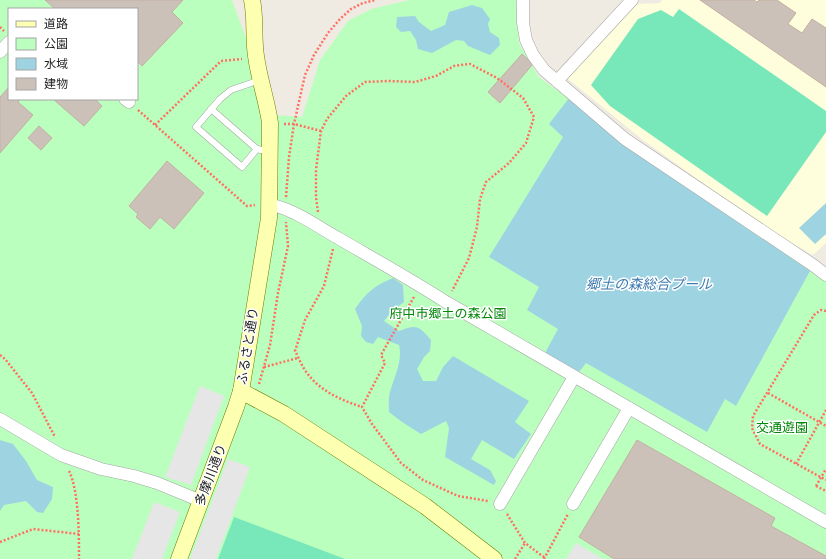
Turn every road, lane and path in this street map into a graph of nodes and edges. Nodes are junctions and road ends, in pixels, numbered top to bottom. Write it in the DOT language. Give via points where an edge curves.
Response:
graph roads {
  1 [pos="252,0"];
  2 [pos="376,0"];
  3 [pos="523,0"];
  4 [pos="632,0"];
  5 [pos="8,43"];
  6 [pos="0,52"];
  7 [pos="256,58"];
  8 [pos="260,80"];
  9 [pos="557,81"];
  10 [pos="127,101"];
  11 [pos="211,109"];
  12 [pos="270,123"];
  13 [pos="294,124"];
  14 [pos="155,125"];
  15 [pos="321,131"];
  16 [pos="264,152"];
  17 [pos="262,205"];
  18 [pos="280,207"];
  19 [pos="321,228"];
  20 [pos="334,236"];
  21 [pos="826,275"];
  22 [pos="421,286"];
  23 [pos="446,302"];
  24 [pos="826,310"];
  25 [pos="298,358"];
  26 [pos="264,367"];
  27 [pos="574,377"];
  28 [pos="768,392"];
  29 [pos="248,395"];
  30 [pos="362,407"];
  31 [pos="629,408"];
  32 [pos="826,410"];
  33 [pos="0,418"];
  34 [pos="819,422"];
  35 [pos="826,426"];
  36 [pos="796,464"];
  37 [pos="826,469"];
  38 [pos="826,480"];
  39 [pos="826,491"];
  40 [pos="201,501"];
  41 [pos="500,504"];
  42 [pos="573,504"];
  43 [pos="826,522"];
  44 [pos="79,534"];
  45 [pos="0,542"];
  46 [pos="525,544"];
  47 [pos="545,558"];
  48 [pos="179,559"];
  49 [pos="494,559"];
  50 [pos="515,559"];
  1 -- 7 [label="street, ふるさと通り" via="255,14"];
  2 -- 13 [label="path" via="351,9 325,39 305,76"];
  3 -- 9 [label="street" via="526,40 544,70"];
  4 -- 9 [label="street"];
  5 -- 6 [label="street"];
  7 -- 8 [label="street, ふるさと通り"];
  7 -- 14 [label="path" via="221,61"];
  8 -- 11 [label="lane" via="231,90"];
  8 -- 12 [label="street, ふるさと通り"];
  9 -- 21 [label="street" via="625,139"];
  10 -- 14 [label="path"];
  11 -- 16 [label="lane"];
  11 -- 16 [label="lane" via="196,127 242,167"];
  12 -- 13 [label="path"];
  12 -- 16 [label="street, ふるさと通り"];
  13 -- 15 [label="path"];
  13 -- 18 [label="path"];
  14 -- 17 [label="path" via="247,206"];
  15 -- 19 [label="path" via="316,170 316,197"];
  15 -- 23 [label="path" via="327,119 346,96 365,82 415,82 436,76 454,66 470,64 497,78 523,98 534,117 526,142 509,163 486,182 480,199 470,258"];
  16 -- 29 [label="street, ふるさと通り" via="269,218"];
  18 -- 19 [label="street"];
  18 -- 26 [label="path" via="288,246"];
  19 -- 20 [label="street"];
  20 -- 22 [label="street"];
  20 -- 25 [label="path" via="333,253 324,286 305,320 295,351"];
  22 -- 23 [label="street"];
  22 -- 30 [label="path" via="381,355 386,363"];
  23 -- 27 [label="street"];
  24 -- 28 [label="path" via="814,315"];
  25 -- 26 [label="path"];
  25 -- 30 [label="path" via="306,373 321,388 346,402"];
  26 -- 29 [label="path"];
  27 -- 31 [label="street"];
  27 -- 41 [label="street"];
  28 -- 34 [label="path"];
  28 -- 36 [label="path" via="754,416 752,428 760,444"];
  29 -- 40 [label="street, 多摩川通り" via="236,407"];
  29 -- 49 [label="street, ふるさと通り" via="284,414 425,506"];
  30 -- 41 [label="path" via="401,463 423,480 458,496"];
  31 -- 42 [label="street"];
  31 -- 43 [label="street"];
  32 -- 34 [label="path"];
  33 -- 40 [label="street" via="61,455 101,469 157,483"];
  34 -- 35 [label="path"];
  34 -- 36 [label="path"];
  36 -- 38 [label="path"];
  37 -- 39 [label="path, bridge" via="816,486"];
  40 -- 48 [label="street, 多摩川通り"];
  41 -- 46 [label="path"];
  42 -- 47 [label="path"];
  44 -- 45 [label="path" via="33,529"];
  46 -- 47 [label="path"];
  46 -- 50 [label="path"];
}
